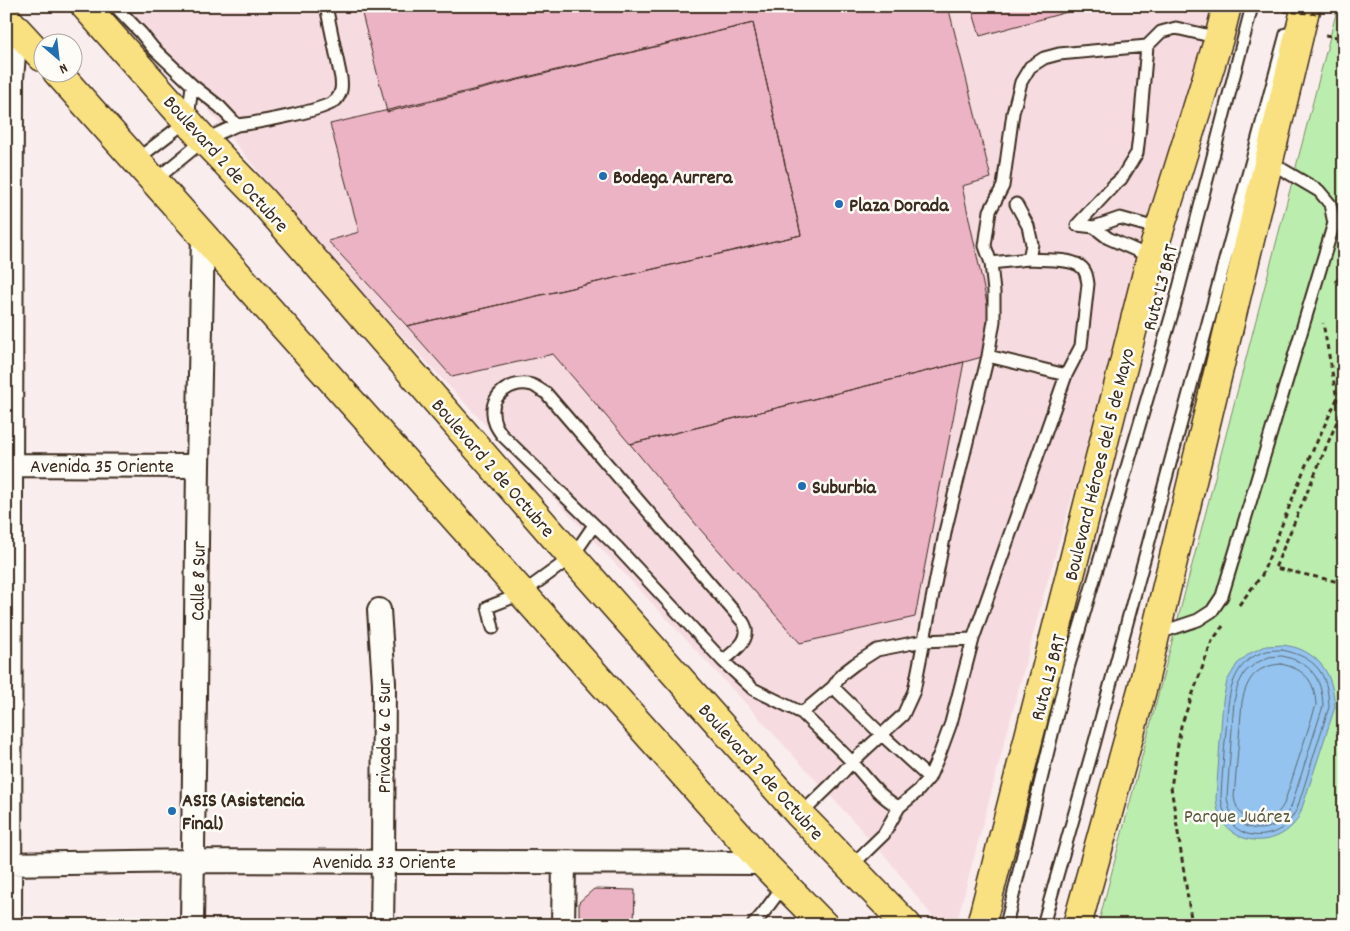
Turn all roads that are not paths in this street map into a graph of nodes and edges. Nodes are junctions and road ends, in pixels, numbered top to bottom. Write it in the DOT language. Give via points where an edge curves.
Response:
graph roads {
  1 [pos="85,6"];
  2 [pos="115,6"];
  3 [pos="326,6"];
  4 [pos="1252,6"];
  5 [pos="1216,7"];
  6 [pos="1306,14"];
  7 [pos="11,24"];
  8 [pos="1219,38"];
  9 [pos="32,46"];
  10 [pos="1147,46"];
  11 [pos="9,79"];
  12 [pos="66,82"];
  13 [pos="192,85"];
  14 [pos="237,126"];
  15 [pos="196,130"];
  16 [pos="136,160"];
  17 [pos="1268,162"];
  18 [pos="154,181"];
  19 [pos="1016,204"];
  20 [pos="1094,227"];
  21 [pos="1160,229"];
  22 [pos="203,236"];
  23 [pos="1151,257"];
  24 [pos="1029,259"];
  25 [pos="991,263"];
  26 [pos="988,356"];
  27 [pos="1066,375"];
  28 [pos="8,465"];
  29 [pos="198,466"];
  30 [pos="594,525"];
  31 [pos="572,557"];
  32 [pos="521,594"];
  33 [pos="379,610"];
  34 [pos="493,628"];
  35 [pos="1155,635"];
  36 [pos="973,639"];
  37 [pos="923,641"];
  38 [pos="723,661"];
  39 [pos="833,687"];
  40 [pos="802,713"];
  41 [pos="882,735"];
  42 [pos="852,762"];
  43 [pos="929,778"];
  44 [pos="900,807"];
  45 [pos="800,816"];
  46 [pos="193,861"];
  47 [pos="384,861"];
  48 [pos="564,862"];
  49 [pos="763,863"];
  50 [pos="8,864"];
  51 [pos="850,867"];
  52 [pos="784,884"];
  53 [pos="10,925"];
  54 [pos="192,925"];
  55 [pos="382,925"];
  56 [pos="563,925"];
  57 [pos="753,925"];
  58 [pos="824,925"];
  59 [pos="907,925"];
  60 [pos="981,925"];
  61 [pos="1006,925"];
  62 [pos="1042,925"];
  63 [pos="1078,925"];
  1 -- 15 [label="main road, Boulevard 2 de Octubre"];
  2 -- 13 [label="lane"];
  3 -- 14 [label="lane" via="342,88 338,98 331,104 306,111"];
  4 -- 61 [label="lane, Ruta L3 BRT" via="1174,307 1068,668"];
  5 -- 8 [label="main road, Boulevard Héroes del 5 de Mayo"];
  6 -- 17 [label="main road"];
  6 -- 62 [label="lane"];
  7 -- 9 [label="main road"];
  7 -- 11 [label="street"];
  8 -- 10 [label="lane" via="1176,28 1160,32"];
  8 -- 21 [label="main road, Boulevard Héroes del 5 de Mayo"];
  10 -- 20 [label="lane" via="1137,154 1121,179 1077,225"];
  10 -- 25 [label="lane" via="1059,54 1030,66 1021,82 1013,113 1003,186 990,211 984,246"];
  11 -- 28 [label="street"];
  12 -- 16 [label="main road"];
  13 -- 14 [label="lane"];
  13 -- 15 [label="lane"];
  14 -- 15 [label="lane"];
  15 -- 16 [label="lane"];
  15 -- 18 [label="lane"];
  15 -- 31 [label="main road, Boulevard 2 de Octubre" via="260,198"];
  16 -- 18 [label="main road"];
  17 -- 35 [label="main road"];
  17 -- 35 [label="lane" via="1319,191 1330,204 1334,223 1222,596 1212,611 1198,620"];
  18 -- 22 [label="main road"];
  19 -- 24 [label="lane" via="1028,226 1032,244"];
  20 -- 21 [label="lane" via="1120,218"];
  20 -- 23 [label="lane" via="1108,238"];
  21 -- 23 [label="main road, Boulevard Héroes del 5 de Mayo"];
  22 -- 29 [label="street, Calle 8 Sur"];
  22 -- 32 [label="main road"];
  23 -- 60 [label="main road, Boulevard Héroes del 5 de Mayo"];
  24 -- 25 [label="lane"];
  24 -- 27 [label="lane" via="1071,262 1081,266 1087,275 1081,346"];
  25 -- 26 [label="lane" via="994,321"];
  26 -- 27 [label="lane"];
  26 -- 37 [label="lane" via="946,528"];
  27 -- 36 [label="lane"];
  28 -- 29 [label="street, Avenida 35 Oriente"];
  28 -- 50 [label="street"];
  29 -- 46 [label="street, Calle 8 Sur"];
  30 -- 31 [label="lane"];
  30 -- 38 [label="lane"];
  30 -- 38 [label="lane" via="502,435 493,415 493,407 501,392 521,384 532,385 546,393 743,622 746,636"];
  31 -- 32 [label="lane"];
  31 -- 45 [label="main road, Boulevard 2 de Octubre"];
  32 -- 34 [label="lane" via="488,606"];
  32 -- 49 [label="main road"];
  33 -- 47 [label="street, Privada 6 C Sur" via="384,683"];
  35 -- 63 [label="main road"];
  36 -- 37 [label="lane"];
  36 -- 43 [label="lane" via="951,723"];
  37 -- 39 [label="lane" via="877,650 842,674"];
  37 -- 41 [label="lane" via="914,691 903,715"];
  38 -- 40 [label="lane" via="753,689"];
  39 -- 40 [label="lane"];
  39 -- 41 [label="lane"];
  40 -- 42 [label="lane"];
  41 -- 42 [label="lane"];
  41 -- 43 [label="lane"];
  42 -- 44 [label="lane" via="881,795"];
  42 -- 45 [label="lane"];
  43 -- 44 [label="lane"];
  44 -- 51 [label="lane" via="884,834"];
  45 -- 51 [label="main road, Boulevard 2 de Octubre"];
  46 -- 47 [label="street, Avenida 33 Oriente"];
  46 -- 50 [label="street, Avenida 33 Oriente"];
  46 -- 54 [label="street, Calle 8 Sur"];
  47 -- 48 [label="street, Avenida 33 Oriente"];
  47 -- 55 [label="street, Privada 6 C Sur"];
  48 -- 49 [label="street, Avenida 33 Oriente"];
  48 -- 56 [label="street"];
  49 -- 52 [label="main road"];
  50 -- 53 [label="street"];
  51 -- 59 [label="main road, Boulevard 2 de Octubre"];
  52 -- 57 [label="lane"];
  52 -- 58 [label="main road"];
}
